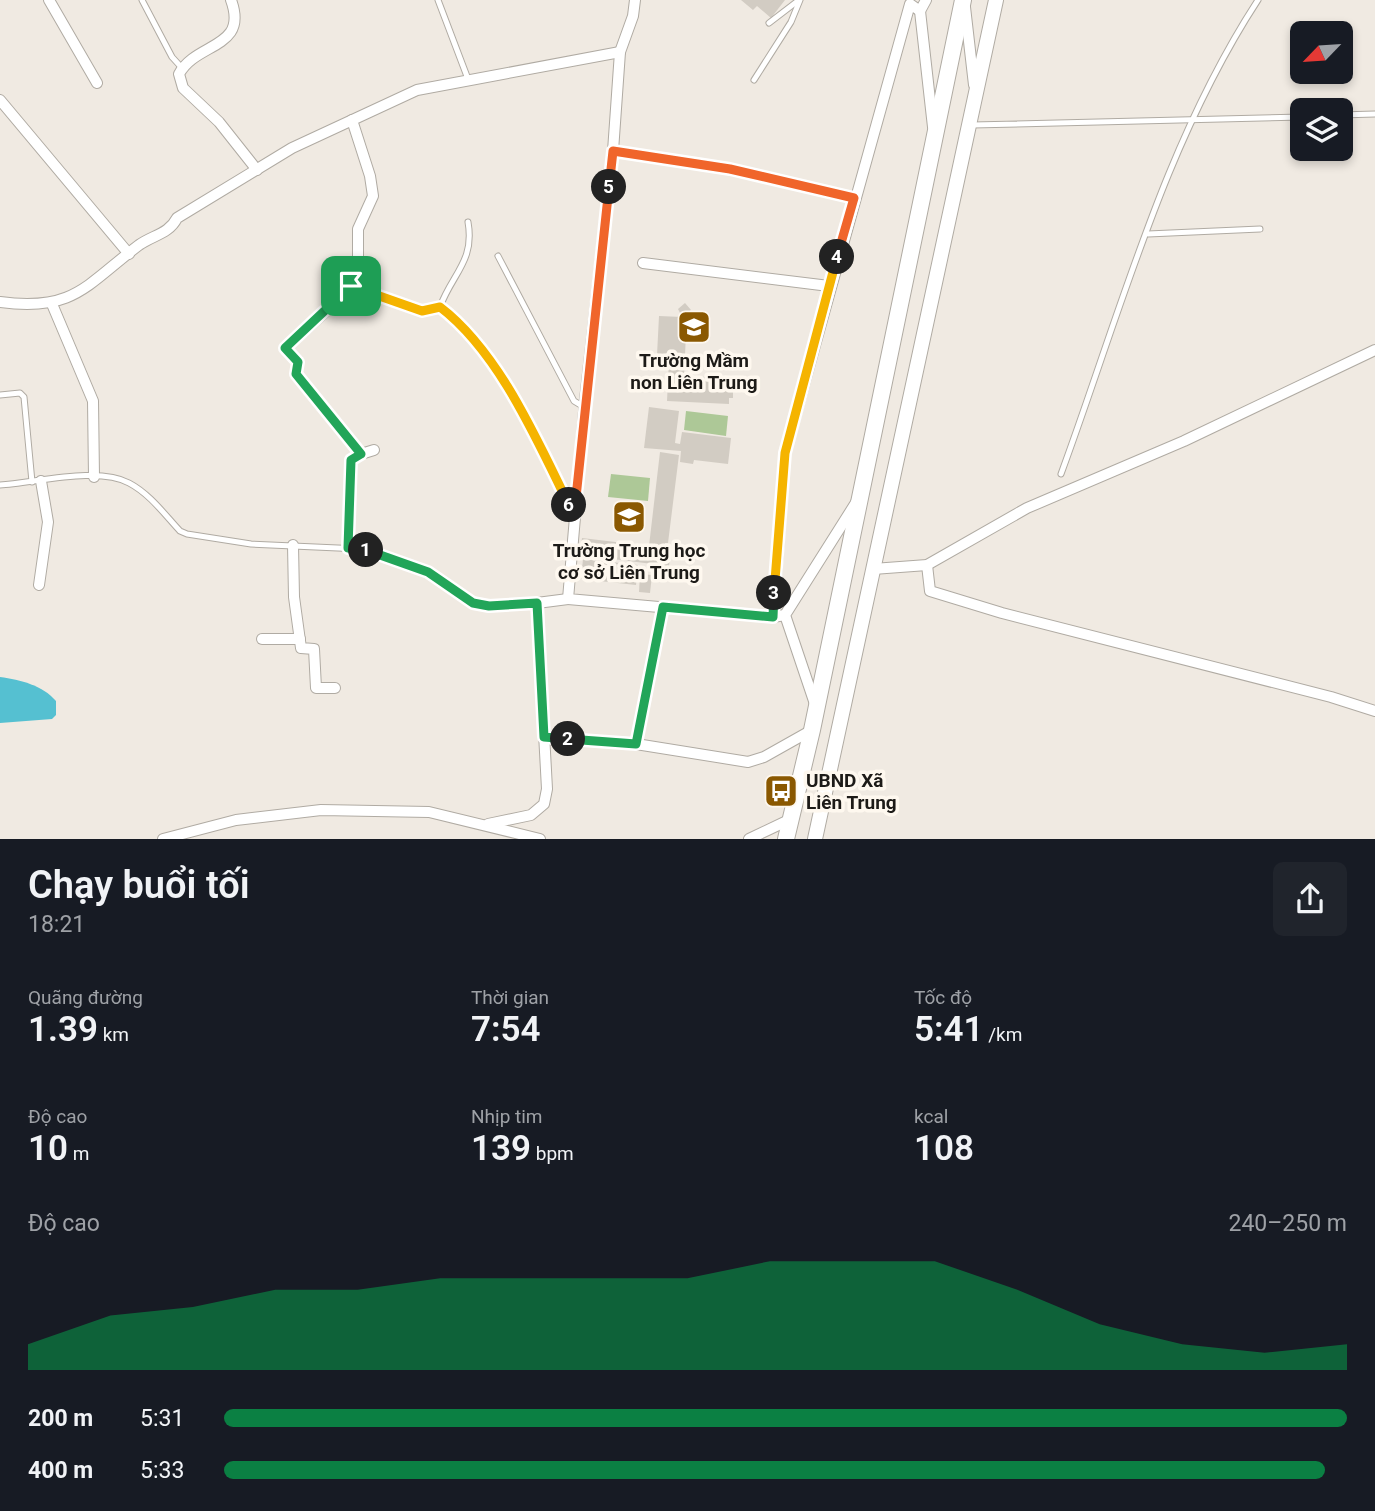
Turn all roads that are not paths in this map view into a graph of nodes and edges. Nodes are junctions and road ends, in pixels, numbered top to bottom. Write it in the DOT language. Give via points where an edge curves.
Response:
graph roads {
  1 [pos="49,0"];
  2 [pos="142,0"];
  3 [pos="231,0"];
  4 [pos="438,0"];
  5 [pos="635,0"];
  6 [pos="799,0"];
  7 [pos="926,0"];
  8 [pos="964,0"];
  9 [pos="997,1"];
  10 [pos="1255,1"];
  11 [pos="911,4"];
  12 [pos="769,23"];
  13 [pos="620,52"];
  14 [pos="182,68"];
  15 [pos="468,79"];
  16 [pos="754,80"];
  17 [pos="97,83"];
  18 [pos="975,95"];
  19 [pos="0,100"];
  20 [pos="1375,114"];
  21 [pos="1353,115"];
  22 [pos="1290,117"];
  23 [pos="352,120"];
  24 [pos="1190,120"];
  25 [pos="969,125"];
  26 [pos="935,136"];
  27 [pos="613,151"];
  28 [pos="257,170"];
  29 [pos="854,198"];
  30 [pos="468,222"];
  31 [pos="1260,229"];
  32 [pos="1148,234"];
  33 [pos="129,254"];
  34 [pos="498,256"];
  35 [pos="643,263"];
  36 [pos="351,286"];
  37 [pos="829,286"];
  38 [pos="0,302"];
  39 [pos="52,304"];
  40 [pos="440,307"];
  41 [pos="1375,350"];
  42 [pos="0,395"];
  43 [pos="584,407"];
  44 [pos="374,450"];
  45 [pos="361,454"];
  46 [pos="1061,474"];
  47 [pos="94,477"];
  48 [pos="36,481"];
  49 [pos="0,485"];
  50 [pos="862,492"];
  51 [pos="574,516"];
  52 [pos="293,545"];
  53 [pos="348,548"];
  54 [pos="927,565"];
  55 [pos="873,569"];
  56 [pos="39,584"];
  57 [pos="568,599"];
  58 [pos="537,603"];
  59 [pos="663,607"];
  60 [pos="785,615"];
  61 [pos="773,617"];
  62 [pos="262,639"];
  63 [pos="300,639"];
  64 [pos="335,688"];
  65 [pos="816,707"];
  66 [pos="1375,711"];
  67 [pos="812,730"];
  68 [pos="544,737"];
  69 [pos="636,744"];
  70 [pos="791,819"];
  71 [pos="488,824"];
  72 [pos="163,839"];
  73 [pos="540,839"];
  74 [pos="749,839"];
  75 [pos="786,839"];
  76 [pos="815,839"];
  1 -- 17 [label="street"];
  2 -- 14 [label="lane"];
  3 -- 14 [label="street" via="236,18 232,32"];
  4 -- 15 [label="lane"];
  5 -- 13 [label="street"];
  6 -- 12 [label="lane"];
  6 -- 16 [label="lane" via="791,22"];
  7 -- 11 [label="street"];
  8 -- 18 [label="street"];
  8 -- 26 [label="main road"];
  9 -- 18 [label="street"];
  10 -- 24 [label="lane"];
  11 -- 26 [label="street"];
  11 -- 29 [label="street"];
  13 -- 15 [label="street"];
  13 -- 27 [label="street"];
  14 -- 28 [label="street" via="183,88 219,122"];
  15 -- 23 [label="street" via="417,90"];
  18 -- 25 [label="street"];
  19 -- 33 [label="street"];
  20 -- 21 [label="lane"];
  22 -- 24 [label="lane"];
  23 -- 28 [label="street"];
  23 -- 36 [label="street" via="373,196 360,219 358,274"];
  24 -- 25 [label="lane"];
  24 -- 32 [label="lane"];
  25 -- 55 [label="street"];
  26 -- 50 [label="main road"];
  27 -- 29 [label="street" via="730,169"];
  27 -- 43 [label="street"];
  28 -- 33 [label="street" via="177,218 173,227"];
  29 -- 37 [label="street"];
  30 -- 40 [label="lane" via="472,242"];
  31 -- 32 [label="lane"];
  32 -- 46 [label="lane"];
  33 -- 39 [label="street" via="88,286"];
  34 -- 43 [label="lane" via="574,401"];
  35 -- 37 [label="street"];
  36 -- 40 [label="street" via="422,311"];
  36 -- 45 [label="street" via="285,348 298,362 296,374"];
  37 -- 61 [label="street" via="785,453"];
  38 -- 39 [label="street"];
  39 -- 47 [label="street" via="93,401"];
  40 -- 51 [label="street" via="464,327 496,370"];
  41 -- 54 [label="street" via="1184,441 1027,508"];
  42 -- 48 [label="lane" via="20,393 24,397"];
  43 -- 51 [label="street"];
  44 -- 45 [label="street"];
  45 -- 53 [label="street" via="351,460"];
  47 -- 48 [label="lane"];
  47 -- 52 [label="lane" via="129,482 187,534"];
  48 -- 49 [label="lane"];
  48 -- 56 [label="street" via="48,522"];
  50 -- 60 [label="street"];
  50 -- 65 [label="main road"];
  51 -- 57 [label="street"];
  52 -- 53 [label="lane"];
  52 -- 63 [label="street"];
  53 -- 58 [label="lane" via="391,557 428,572 473,603"];
  54 -- 55 [label="street"];
  54 -- 66 [label="street" via="930,591"];
  55 -- 76 [label="street"];
  57 -- 58 [label="street"];
  57 -- 59 [label="street"];
  58 -- 68 [label="street"];
  59 -- 61 [label="street"];
  59 -- 69 [label="street"];
  60 -- 61 [label="street"];
  60 -- 65 [label="street"];
  62 -- 63 [label="street"];
  63 -- 64 [label="street" via="301,648 314,649 316,688"];
  65 -- 67 [label="main road"];
  67 -- 69 [label="street" via="748,762"];
  67 -- 70 [label="main road"];
  68 -- 69 [label="street"];
  68 -- 71 [label="street" via="544,804 531,815"];
  70 -- 74 [label="street"];
  70 -- 75 [label="main road"];
  71 -- 72 [label="street" via="429,811 321,810 236,820"];
  71 -- 73 [label="street"];
}
